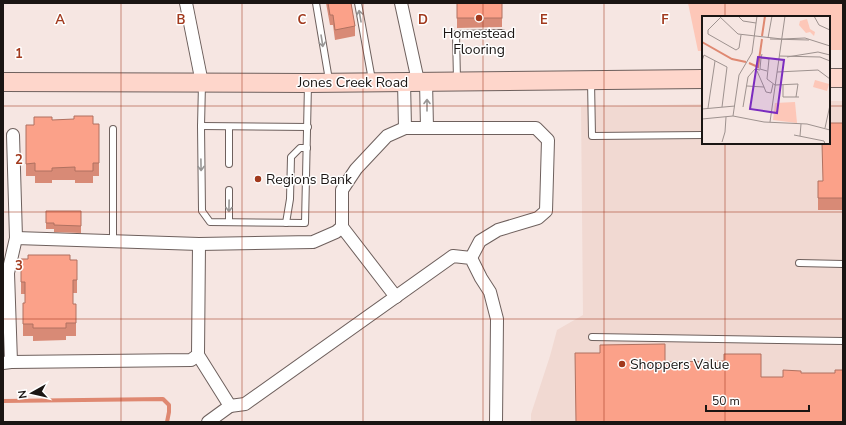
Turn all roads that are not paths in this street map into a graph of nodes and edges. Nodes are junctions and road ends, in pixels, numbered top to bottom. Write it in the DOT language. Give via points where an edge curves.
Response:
graph roads {
  1 [pos="186,3"];
  2 [pos="316,3"];
  3 [pos="358,3"];
  4 [pos="401,3"];
  5 [pos="502,33"];
  6 [pos="830,78"];
  7 [pos="843,78"];
  8 [pos="702,79"];
  9 [pos="591,80"];
  10 [pos="456,81"];
  11 [pos="3,82"];
  12 [pos="202,82"];
  13 [pos="330,82"];
  14 [pos="372,82"];
  15 [pos="416,82"];
  16 [pos="308,83"];
  17 [pos="201,126"];
  18 [pos="229,126"];
  19 [pos="308,127"];
  20 [pos="406,128"];
  21 [pos="427,128"];
  22 [pos="113,130"];
  23 [pos="13,135"];
  24 [pos="702,135"];
  25 [pos="307,148"];
  26 [pos="229,164"];
  27 [pos="229,190"];
  28 [pos="229,222"];
  29 [pos="286,223"];
  30 [pos="342,226"];
  31 [pos="16,238"];
  32 [pos="114,242"];
  33 [pos="199,244"];
  34 [pos="471,258"];
  35 [pos="798,263"];
  36 [pos="843,264"];
  37 [pos="396,297"];
  38 [pos="592,337"];
  39 [pos="843,341"];
  40 [pos="198,355"];
  41 [pos="7,362"];
  42 [pos="230,406"];
  43 [pos="208,422"];
  44 [pos="496,422"];
  1 -- 12 [label="street"];
  2 -- 13 [label="lane, one-way"];
  14 -- 3 [label="lane, one-way"];
  4 -- 15 [label="street"];
  5 -- 10 [label="lane" via="456,34"];
  6 -- 7 [label="main road"];
  8 -- 9 [label="main road, Jones Creek Road"];
  9 -- 10 [label="main road, Jones Creek Road"];
  9 -- 24 [label="lane" via="592,136"];
  10 -- 15 [label="main road, Jones Creek Road"];
  11 -- 12 [label="main road, Jones Creek Road"];
  12 -- 16 [label="main road, Jones Creek Road"];
  12 -- 17 [label="lane"];
  13 -- 14 [label="main road, Jones Creek Road"];
  13 -- 16 [label="main road, Jones Creek Road"];
  14 -- 15 [label="main road, Jones Creek Road"];
  15 -- 20 [label="street"];
  21 -- 15 [label="street, one-way"];
  16 -- 19 [label="lane"];
  17 -- 18 [label="lane"];
  17 -- 28 [label="lane, one-way" via="202,211 210,222"];
  18 -- 19 [label="lane"];
  18 -- 26 [label="lane"];
  19 -- 25 [label="lane"];
  20 -- 21 [label="street"];
  20 -- 30 [label="street" via="387,136 356,169 342,190"];
  21 -- 34 [label="street" via="536,128 548,140 546,211 538,218 498,230 480,241"];
  22 -- 32 [label="lane"];
  23 -- 31 [label="street"];
  25 -- 29 [label="lane" via="300,148 291,157 290,199"];
  25 -- 29 [label="lane" via="305,223"];
  27 -- 28 [label="lane, one-way"];
  28 -- 29 [label="lane"];
  30 -- 33 [label="street" via="336,232 313,242"];
  30 -- 37 [label="street"];
  31 -- 32 [label="street"];
  31 -- 41 [label="street" via="8,273"];
  32 -- 33 [label="street"];
  33 -- 40 [label="street"];
  34 -- 37 [label="street" via="453,256"];
  34 -- 44 [label="street" via="490,292 497,319"];
  35 -- 36 [label="lane"];
  37 -- 42 [label="street" via="245,404"];
  38 -- 39 [label="lane"];
  40 -- 41 [label="street" via="191,360"];
  40 -- 42 [label="street"];
  42 -- 43 [label="street"];
}
